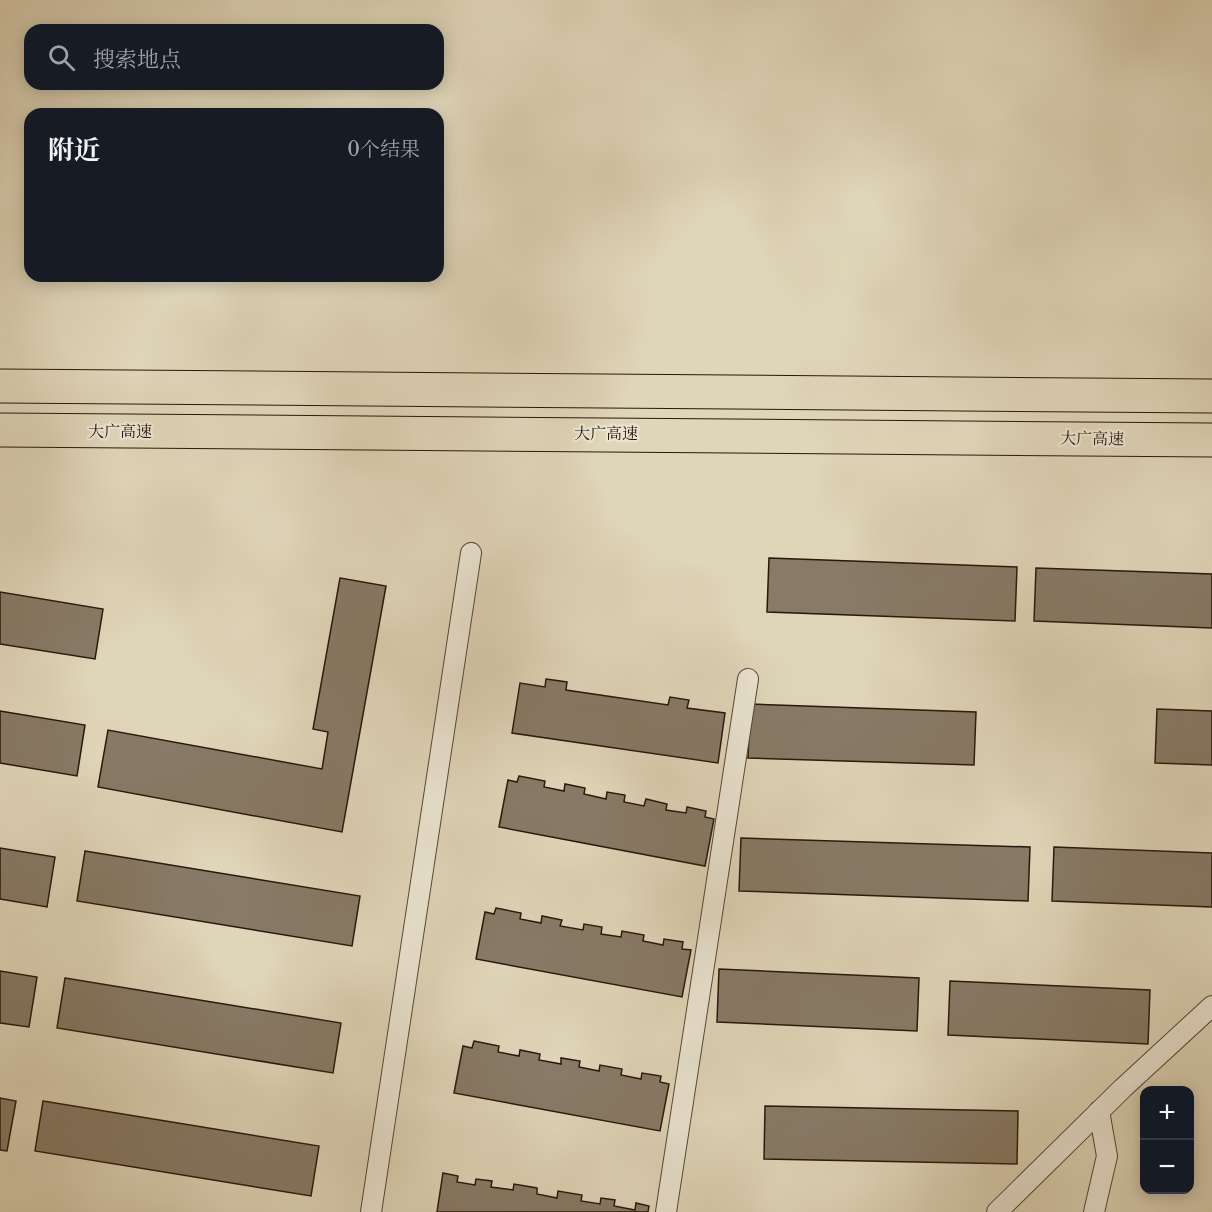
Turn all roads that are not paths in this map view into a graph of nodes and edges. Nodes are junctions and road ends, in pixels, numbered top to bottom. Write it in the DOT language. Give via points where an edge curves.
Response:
graph roads {
  1 [pos="0,386"];
  2 [pos="1212,396"];
  3 [pos="0,430"];
  4 [pos="1212,440"];
  5 [pos="471,553"];
  6 [pos="748,679"];
  7 [pos="1212,1006"];
  8 [pos="1099,1111"];
  9 [pos="371,1212"];
  10 [pos="666,1212"];
  11 [pos="997,1212"];
  12 [pos="1094,1212"];
  1 -- 2 [label="highway"];
  3 -- 4 [label="highway, 大广高速"];
  5 -- 9 [label="street"];
  6 -- 10 [label="street"];
  7 -- 8 [label="street"];
  8 -- 11 [label="street"];
  8 -- 12 [label="street" via="1107,1156"];
}
